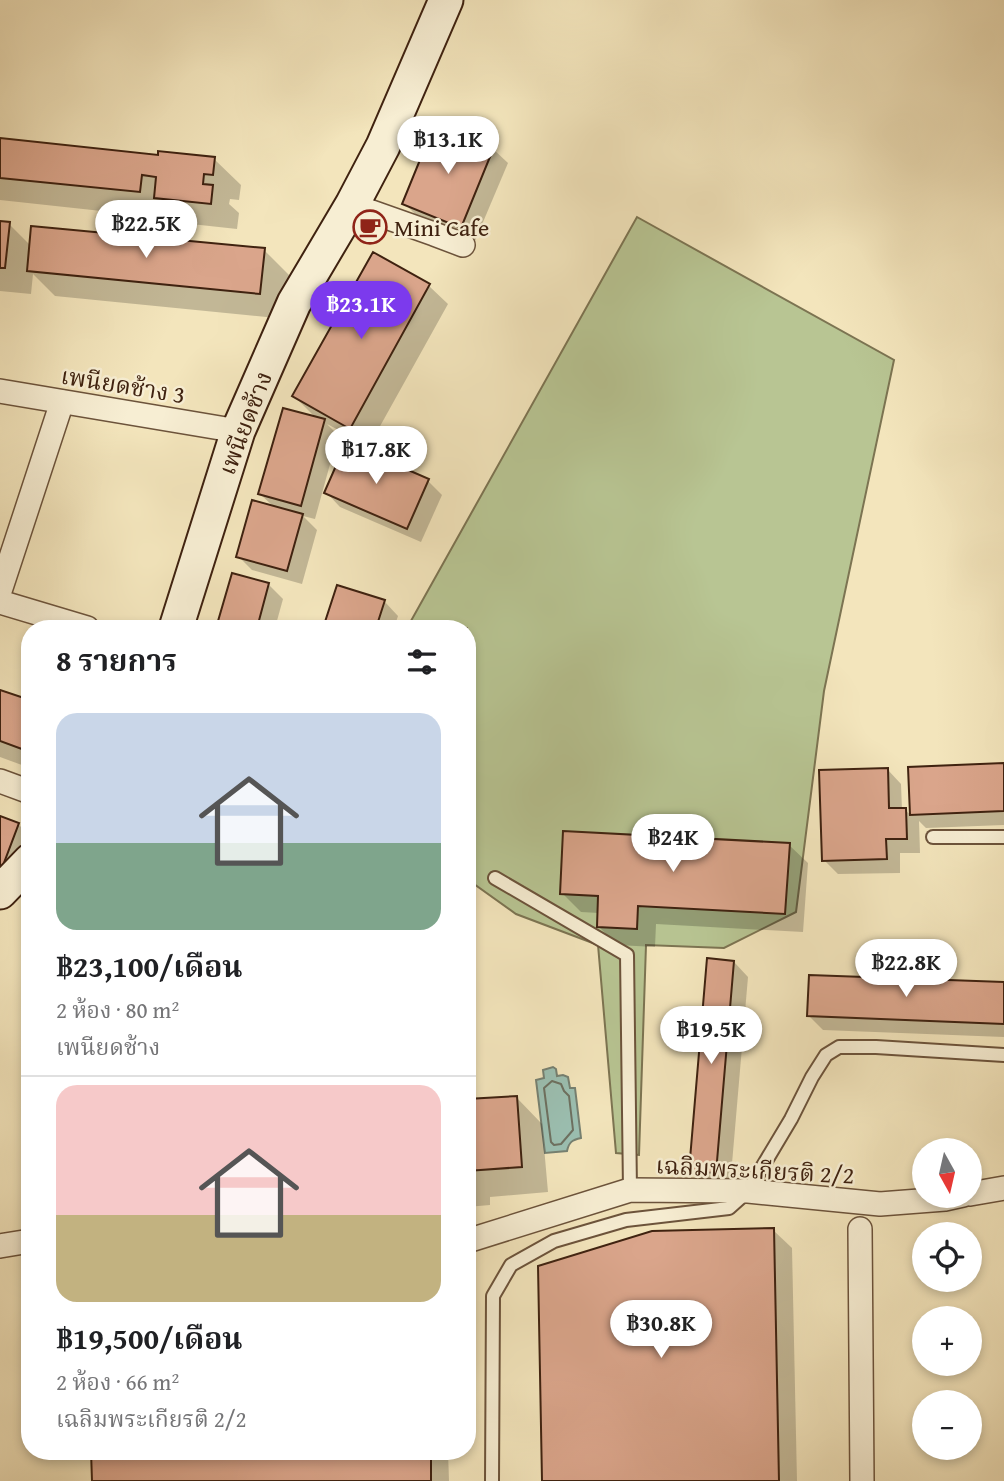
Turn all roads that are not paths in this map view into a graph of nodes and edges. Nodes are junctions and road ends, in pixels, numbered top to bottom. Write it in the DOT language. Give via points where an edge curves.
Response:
graph roads {
  1 [pos="446,0"];
  2 [pos="352,205"];
  3 [pos="463,246"];
  4 [pos="0,391"];
  5 [pos="62,402"];
  6 [pos="239,431"];
  7 [pos="0,591"];
  8 [pos="0,602"];
  9 [pos="60,620"];
  10 [pos="179,620"];
  11 [pos="0,781"];
  12 [pos="21,789"];
  13 [pos="933,837"];
  14 [pos="1004,837"];
  15 [pos="21,870"];
  16 [pos="495,878"];
  17 [pos="0,892"];
  18 [pos="1004,1055"];
  19 [pos="1004,1188"];
  20 [pos="630,1190"];
  21 [pos="748,1191"];
  22 [pos="982,1192"];
  23 [pos="912,1201"];
  24 [pos="860,1229"];
  25 [pos="476,1238"];
  26 [pos="21,1242"];
  27 [pos="0,1246"];
  28 [pos="492,1481"];
  29 [pos="862,1481"];
  1 -- 2 [label="street, เพนียดช้าง" via="383,146"];
  2 -- 3 [label="street"];
  2 -- 6 [label="street, เพนียดช้าง" via="294,303"];
  4 -- 5 [label="street, เพนียดช้าง 3"];
  5 -- 6 [label="street, เพนียดช้าง 3"];
  5 -- 7 [label="street"];
  6 -- 10 [label="street, เพนียดช้าง"];
  8 -- 9 [label="street"];
  11 -- 12 [label="street"];
  13 -- 14 [label="lane"];
  15 -- 17 [label="street"];
  16 -- 20 [label="lane" via="627,955"];
  18 -- 21 [label="lane" via="839,1047 826,1055 812,1077"];
  19 -- 22 [label="street"];
  20 -- 21 [label="street, เฉลิมพระเกียรติ 2/2"];
  20 -- 25 [label="street, เฉลิมพระเกียรติ 2/2"];
  21 -- 23 [label="street, เฉลิมพระเกียรติ 2/2" via="880,1203"];
  21 -- 28 [label="lane" via="729,1208 626,1220 554,1241 511,1265 493,1296"];
  24 -- 29 [label="street"];
  26 -- 27 [label="street"];
}
